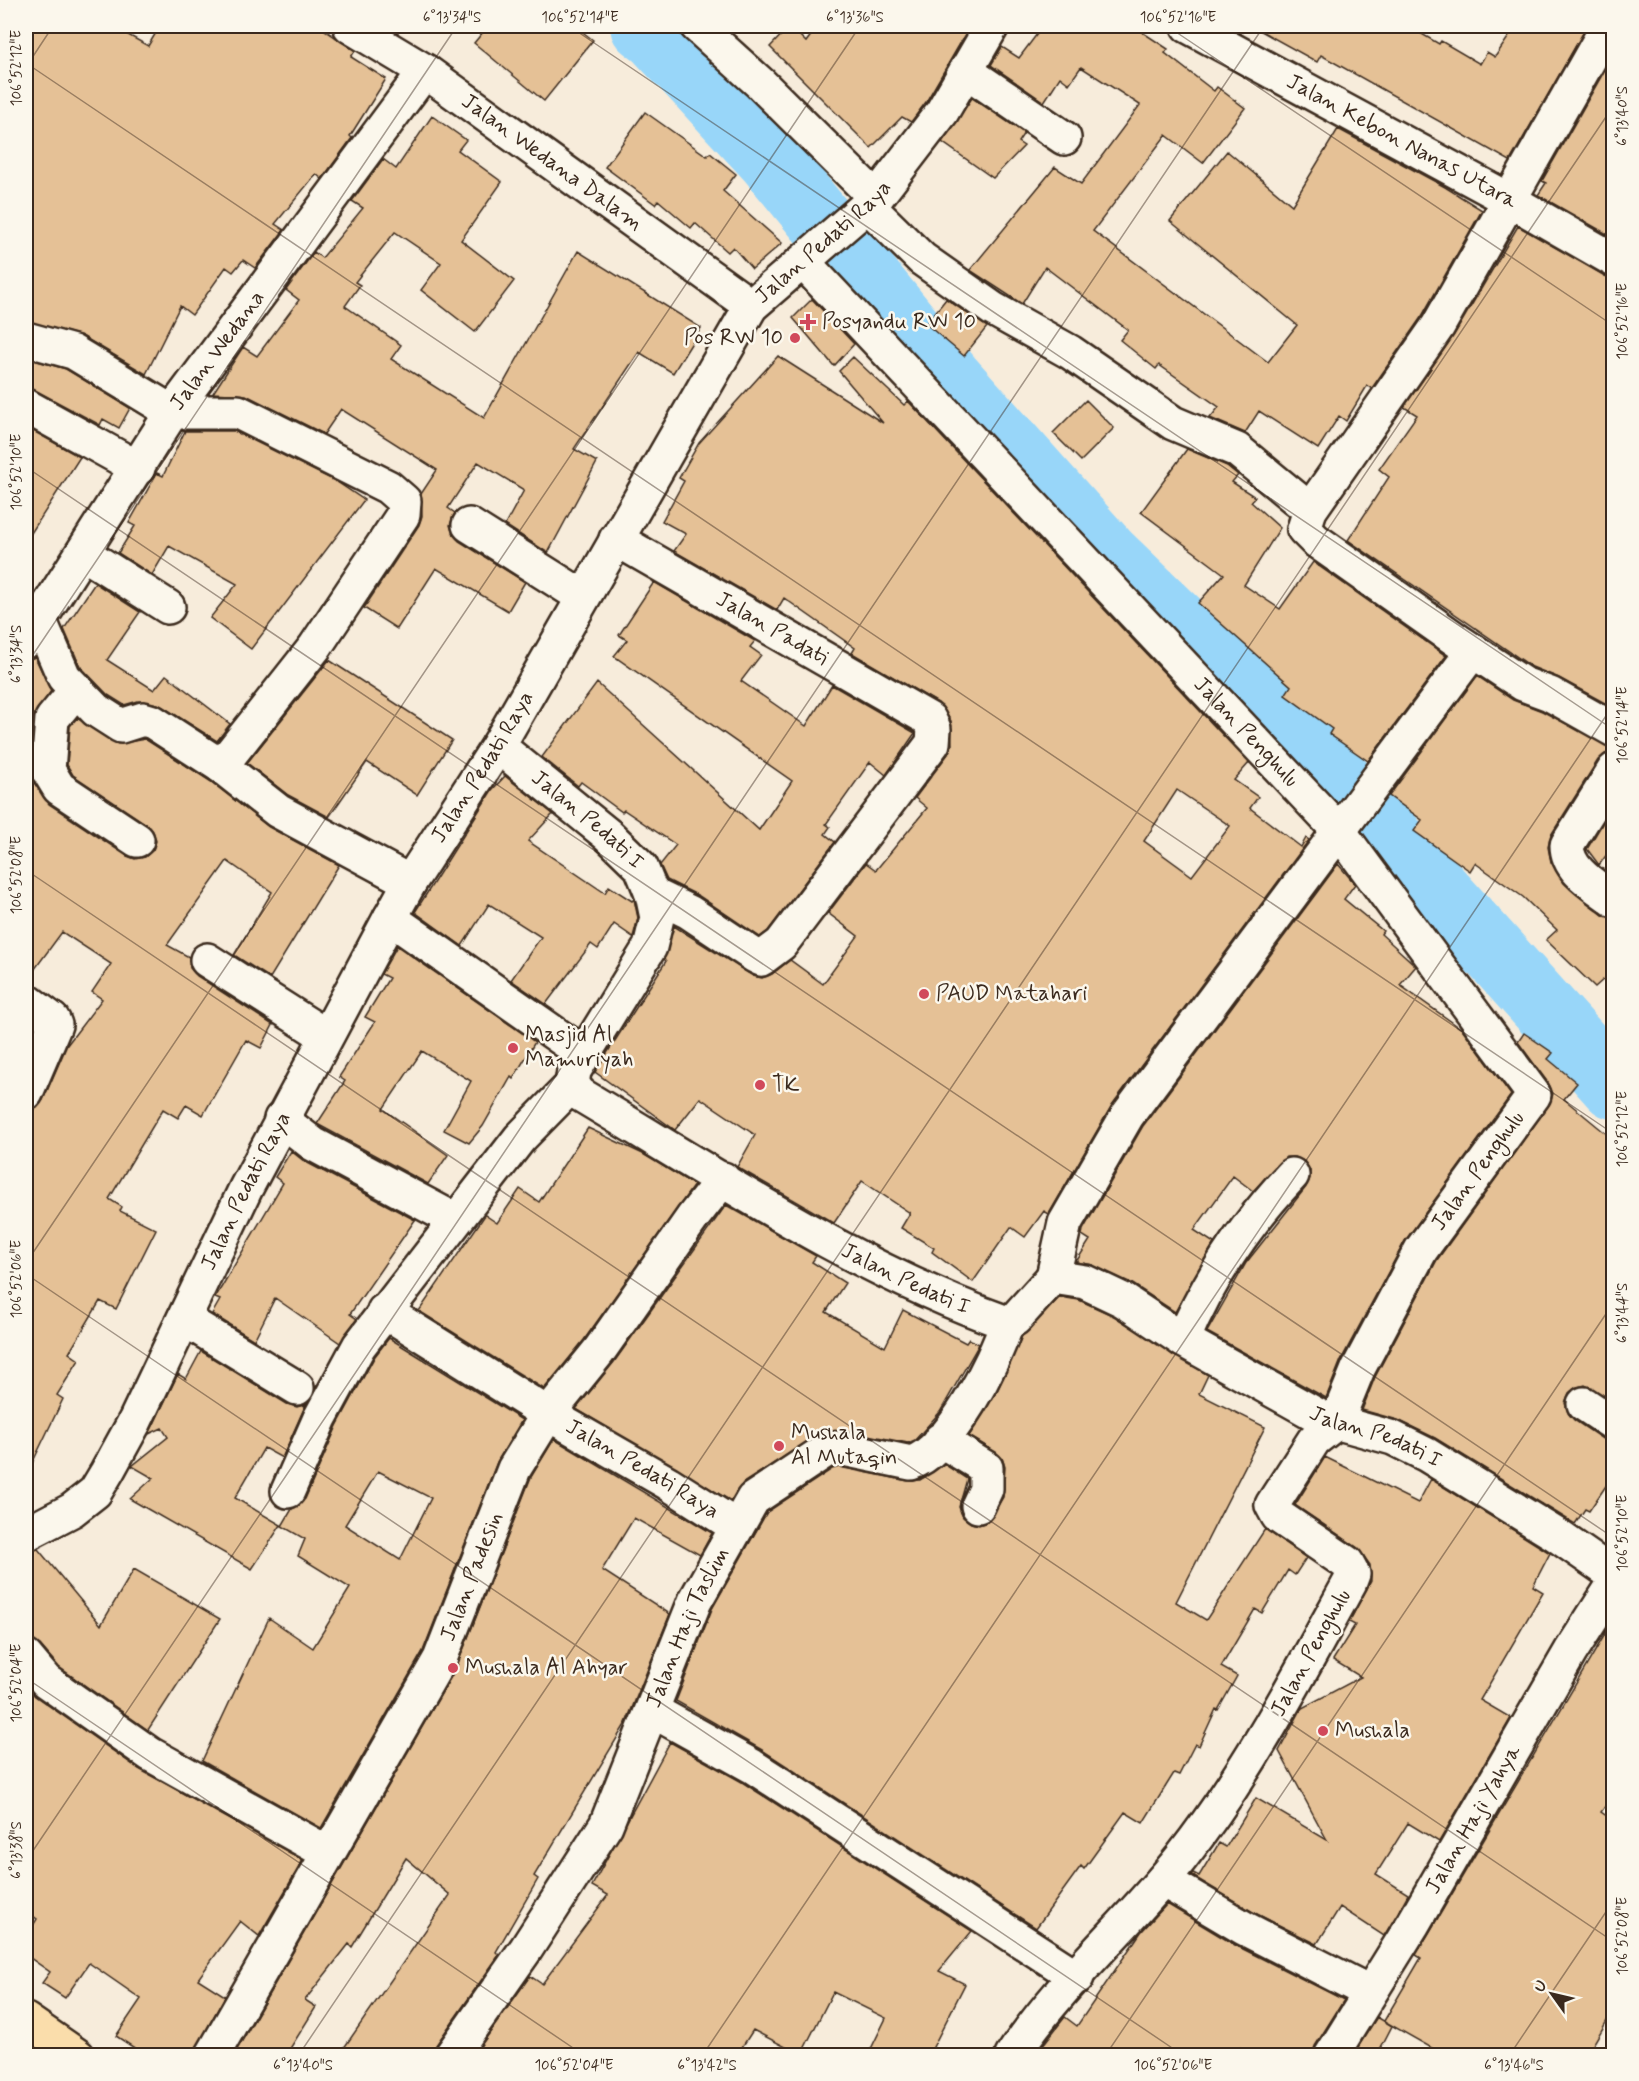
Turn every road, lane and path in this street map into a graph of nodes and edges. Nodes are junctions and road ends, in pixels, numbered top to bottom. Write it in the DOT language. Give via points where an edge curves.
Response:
graph roads {
  1 [pos="350,26"];
  2 [pos="697,26"];
  3 [pos="992,26"];
  4 [pos="1188,26"];
  5 [pos="1608,26"];
  6 [pos="425,71"];
  7 [pos="966,71"];
  8 [pos="1064,138"];
  9 [pos="1508,199"];
  10 [pos="867,206"];
  11 [pos="1614,260"];
  12 [pos="804,261"];
  13 [pos="751,306"];
  14 [pos="26,339"];
  15 [pos="26,406"];
  16 [pos="172,412"];
  17 [pos="138,468"];
  18 [pos="1310,510"];
  19 [pos="469,525"];
  20 [pos="616,539"];
  21 [pos="83,553"];
  22 [pos="583,597"];
  23 [pos="168,607"];
  24 [pos="30,624"];
  25 [pos="1473,651"];
  26 [pos="76,690"];
  27 [pos="1614,730"];
  28 [pos="498,746"];
  29 [pos="221,766"];
  30 [pos="1614,770"];
  31 [pos="1354,812"];
  32 [pos="137,840"];
  33 [pos="410,882"];
  34 [pos="652,894"];
  35 [pos="1614,900"];
  36 [pos="390,918"];
  37 [pos="207,960"];
  38 [pos="26,1000"];
  39 [pos="326,1036"];
  40 [pos="584,1054"];
  41 [pos="572,1085"];
  42 [pos="26,1093"];
  43 [pos="281,1119"];
  44 [pos="1292,1175"];
  45 [pos="723,1179"];
  46 [pos="455,1220"];
  47 [pos="1053,1277"];
  48 [pos="384,1311"];
  49 [pos="184,1319"];
  50 [pos="1007,1323"];
  51 [pos="1183,1340"];
  52 [pos="297,1388"];
  53 [pos="1584,1404"];
  54 [pos="548,1414"];
  55 [pos="1336,1423"];
  56 [pos="1614,1424"];
  57 [pos="940,1440"];
  58 [pos="288,1491"];
  59 [pos="978,1506"];
  60 [pos="737,1527"];
  61 [pos="28,1528"];
  62 [pos="1614,1575"];
  63 [pos="1614,1584"];
  64 [pos="26,1657"];
  65 [pos="653,1711"];
  66 [pos="328,1852"];
  67 [pos="1163,1880"];
  68 [pos="1077,1977"];
  69 [pos="1369,1992"];
  70 [pos="26,2020"];
  71 [pos="78,2055"];
  72 [pos="212,2055"];
  73 [pos="451,2055"];
  74 [pos="1012,2055"];
  75 [pos="1331,2055"];
  1 -- 6 [label="street, Jalan Wedana Dalam"];
  2 -- 10 [label="street" via="768,90"];
  3 -- 7 [label="street, Jalan Pedati Raya"];
  4 -- 9 [label="street, Jalan Kebon Nanas Utara"];
  5 -- 9 [label="street"];
  6 -- 13 [label="street, Jalan Wedana Dalam"];
  6 -- 16 [label="street, Jalan Wedana"];
  7 -- 8 [label="street"];
  7 -- 10 [label="street, Jalan Pedati Raya" via="942,112"];
  9 -- 11 [label="street, Jalan Kebon Nanas Utara"];
  9 -- 18 [label="street" via="1438,326"];
  10 -- 12 [label="street, Jalan Pedati Raya"];
  10 -- 18 [label="street" via="922,259 993,309 1070,352 1173,423 1237,450"];
  12 -- 13 [label="street, Jalan Pedati Raya"];
  12 -- 31 [label="street, Jalan Penghulu"];
  13 -- 20 [label="street, Jalan Pedati Raya"];
  14 -- 16 [label="street" via="72,352"];
  15 -- 17 [label="street"];
  16 -- 17 [label="street, Jalan Wedana"];
  16 -- 29 [label="street" via="238,412 388,487 404,501 404,515 350,597"];
  17 -- 21 [label="street, Jalan Wedana"];
  18 -- 25 [label="street" via="1304,523 1308,535"];
  19 -- 22 [label="street"];
  20 -- 22 [label="street, Jalan Pedati Raya"];
  20 -- 34 [label="street, Jalan Padati" via="930,719 934,729 933,743 781,944 767,956 755,956 689,912"];
  21 -- 23 [label="street"];
  21 -- 24 [label="street, Jalan Wedana"];
  22 -- 28 [label="street, Jalan Pedati Raya"];
  24 -- 26 [label="street"];
  25 -- 27 [label="street" via="1523,684 1550,694"];
  25 -- 31 [label="street"];
  26 -- 29 [label="street" via="113,722 121,726 143,719 153,722"];
  26 -- 32 [label="street" via="52,719 48,770 59,788"];
  28 -- 33 [label="street, Jalan Pedati Raya"];
  28 -- 34 [label="street, Jalan Pedati I" via="608,835 641,867"];
  29 -- 33 [label="street" via="278,811"];
  30 -- 35 [label="street" via="1567,845 1573,867"];
  31 -- 47 [label="street" via="1127,1116 1065,1223"];
  31 -- 55 [label="street, Jalan Penghulu" via="1534,1095 1421,1250 1358,1369"];
  33 -- 36 [label="street, Jalan Pedati Raya"];
  34 -- 40 [label="street, Jalan Pedati I" via="657,918 650,947"];
  36 -- 39 [label="street, Jalan Pedati Raya"];
  36 -- 40 [label="street"];
  37 -- 39 [label="street"];
  38 -- 42 [label="street" via="55,1025"];
  39 -- 43 [label="street, Jalan Pedati Raya"];
  40 -- 41 [label="street, Jalan Pedati I" via="574,1071"];
  41 -- 45 [label="street, Jalan Pedati I" via="581,1095"];
  41 -- 46 [label="street" via="520,1138"];
  43 -- 46 [label="street" via="313,1144"];
  43 -- 49 [label="street, Jalan Pedati Raya"];
  44 -- 51 [label="street" via="1220,1266"];
  45 -- 50 [label="street, Jalan Pedati I" via="877,1269"];
  45 -- 54 [label="street, Jalan Padesin" via="611,1335"];
  46 -- 48 [label="street"];
  47 -- 50 [label="street"];
  47 -- 51 [label="street, Jalan Pedati I" via="1085,1282 1123,1300"];
  48 -- 54 [label="street, Jalan Pedati Raya"];
  48 -- 58 [label="street" via="359,1346 320,1418"];
  49 -- 52 [label="street"];
  49 -- 61 [label="street, Jalan Pedati Raya" via="135,1421 94,1492 72,1510"];
  50 -- 57 [label="street, Jalan Haji Taslim" via="999,1347 964,1411"];
  51 -- 55 [label="street, Jalan Pedati I"];
  53 -- 56 [label="street"];
  54 -- 60 [label="street, Jalan Pedati Raya"];
  54 -- 66 [label="street, Jalan Padesin" via="514,1469 440,1659"];
  55 -- 62 [label="street, Jalan Pedati I" via="1393,1438 1427,1455"];
  55 -- 67 [label="street, Jalan Penghulu" via="1314,1440 1272,1508 1278,1516 1343,1558 1353,1574 1350,1582 1275,1720"];
  57 -- 59 [label="street" via="986,1468 986,1489"];
  57 -- 60 [label="street, Jalan Haji Taslim" via="922,1460 911,1463 839,1448 825,1451 753,1499"];
  60 -- 65 [label="street, Jalan Haji Taslim" via="694,1601"];
  63 -- 69 [label="street, Jalan Haji Yahya" via="1570,1651 1413,1924"];
  64 -- 66 [label="street" via="46,1681 150,1754"];
  65 -- 68 [label="street" via="752,1766"];
  65 -- 73 [label="street, Jalan Haji Taslim" via="606,1825"];
  66 -- 72 [label="street, Jalan Padesin"];
  67 -- 68 [label="street, Jalan Penghulu"];
  67 -- 69 [label="street" via="1244,1928"];
  68 -- 74 [label="street, Jalan Penghulu" via="1040,2016"];
  69 -- 75 [label="street, Jalan Haji Yahya"];
  70 -- 71 [label="main road"];
}
